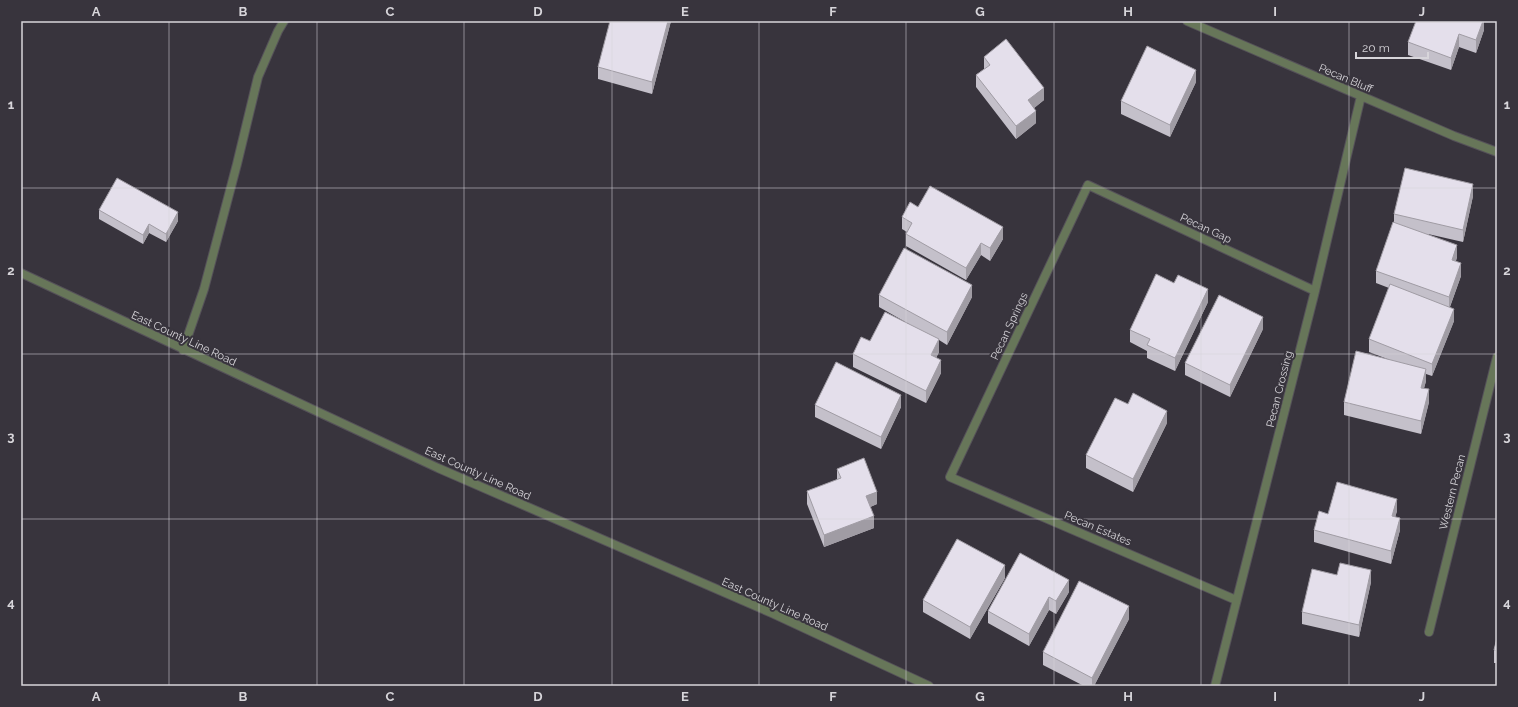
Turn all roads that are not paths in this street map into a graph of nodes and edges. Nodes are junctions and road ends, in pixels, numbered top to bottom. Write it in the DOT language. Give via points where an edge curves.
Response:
graph roads {
  1 [pos="284,21"];
  2 [pos="1187,21"];
  3 [pos="1196,23"];
  4 [pos="1361,96"];
  5 [pos="1497,152"];
  6 [pos="1088,185"];
  7 [pos="21,273"];
  8 [pos="1315,291"];
  9 [pos="183,350"];
  10 [pos="1497,357"];
  11 [pos="950,477"];
  12 [pos="1236,600"];
  13 [pos="1429,632"];
  14 [pos="929,686"];
  15 [pos="1215,686"];
  1 -- 9 [label="street" via="258,77 204,289"];
  2 -- 3 [label="street, Pecan Bluff"];
  3 -- 4 [label="street, Pecan Bluff"];
  4 -- 5 [label="street, Pecan Bluff"];
  4 -- 8 [label="street, Pecan Crossing"];
  6 -- 8 [label="street, Pecan Gap"];
  6 -- 11 [label="street, Pecan Springs"];
  7 -- 9 [label="street, East County Line Road"];
  8 -- 12 [label="street, Pecan Crossing"];
  9 -- 14 [label="street, East County Line Road" via="431,465 774,614"];
  10 -- 13 [label="street, Western Pecan"];
  11 -- 12 [label="street, Pecan Estates"];
  12 -- 15 [label="street, Pecan Crossing"];
}
